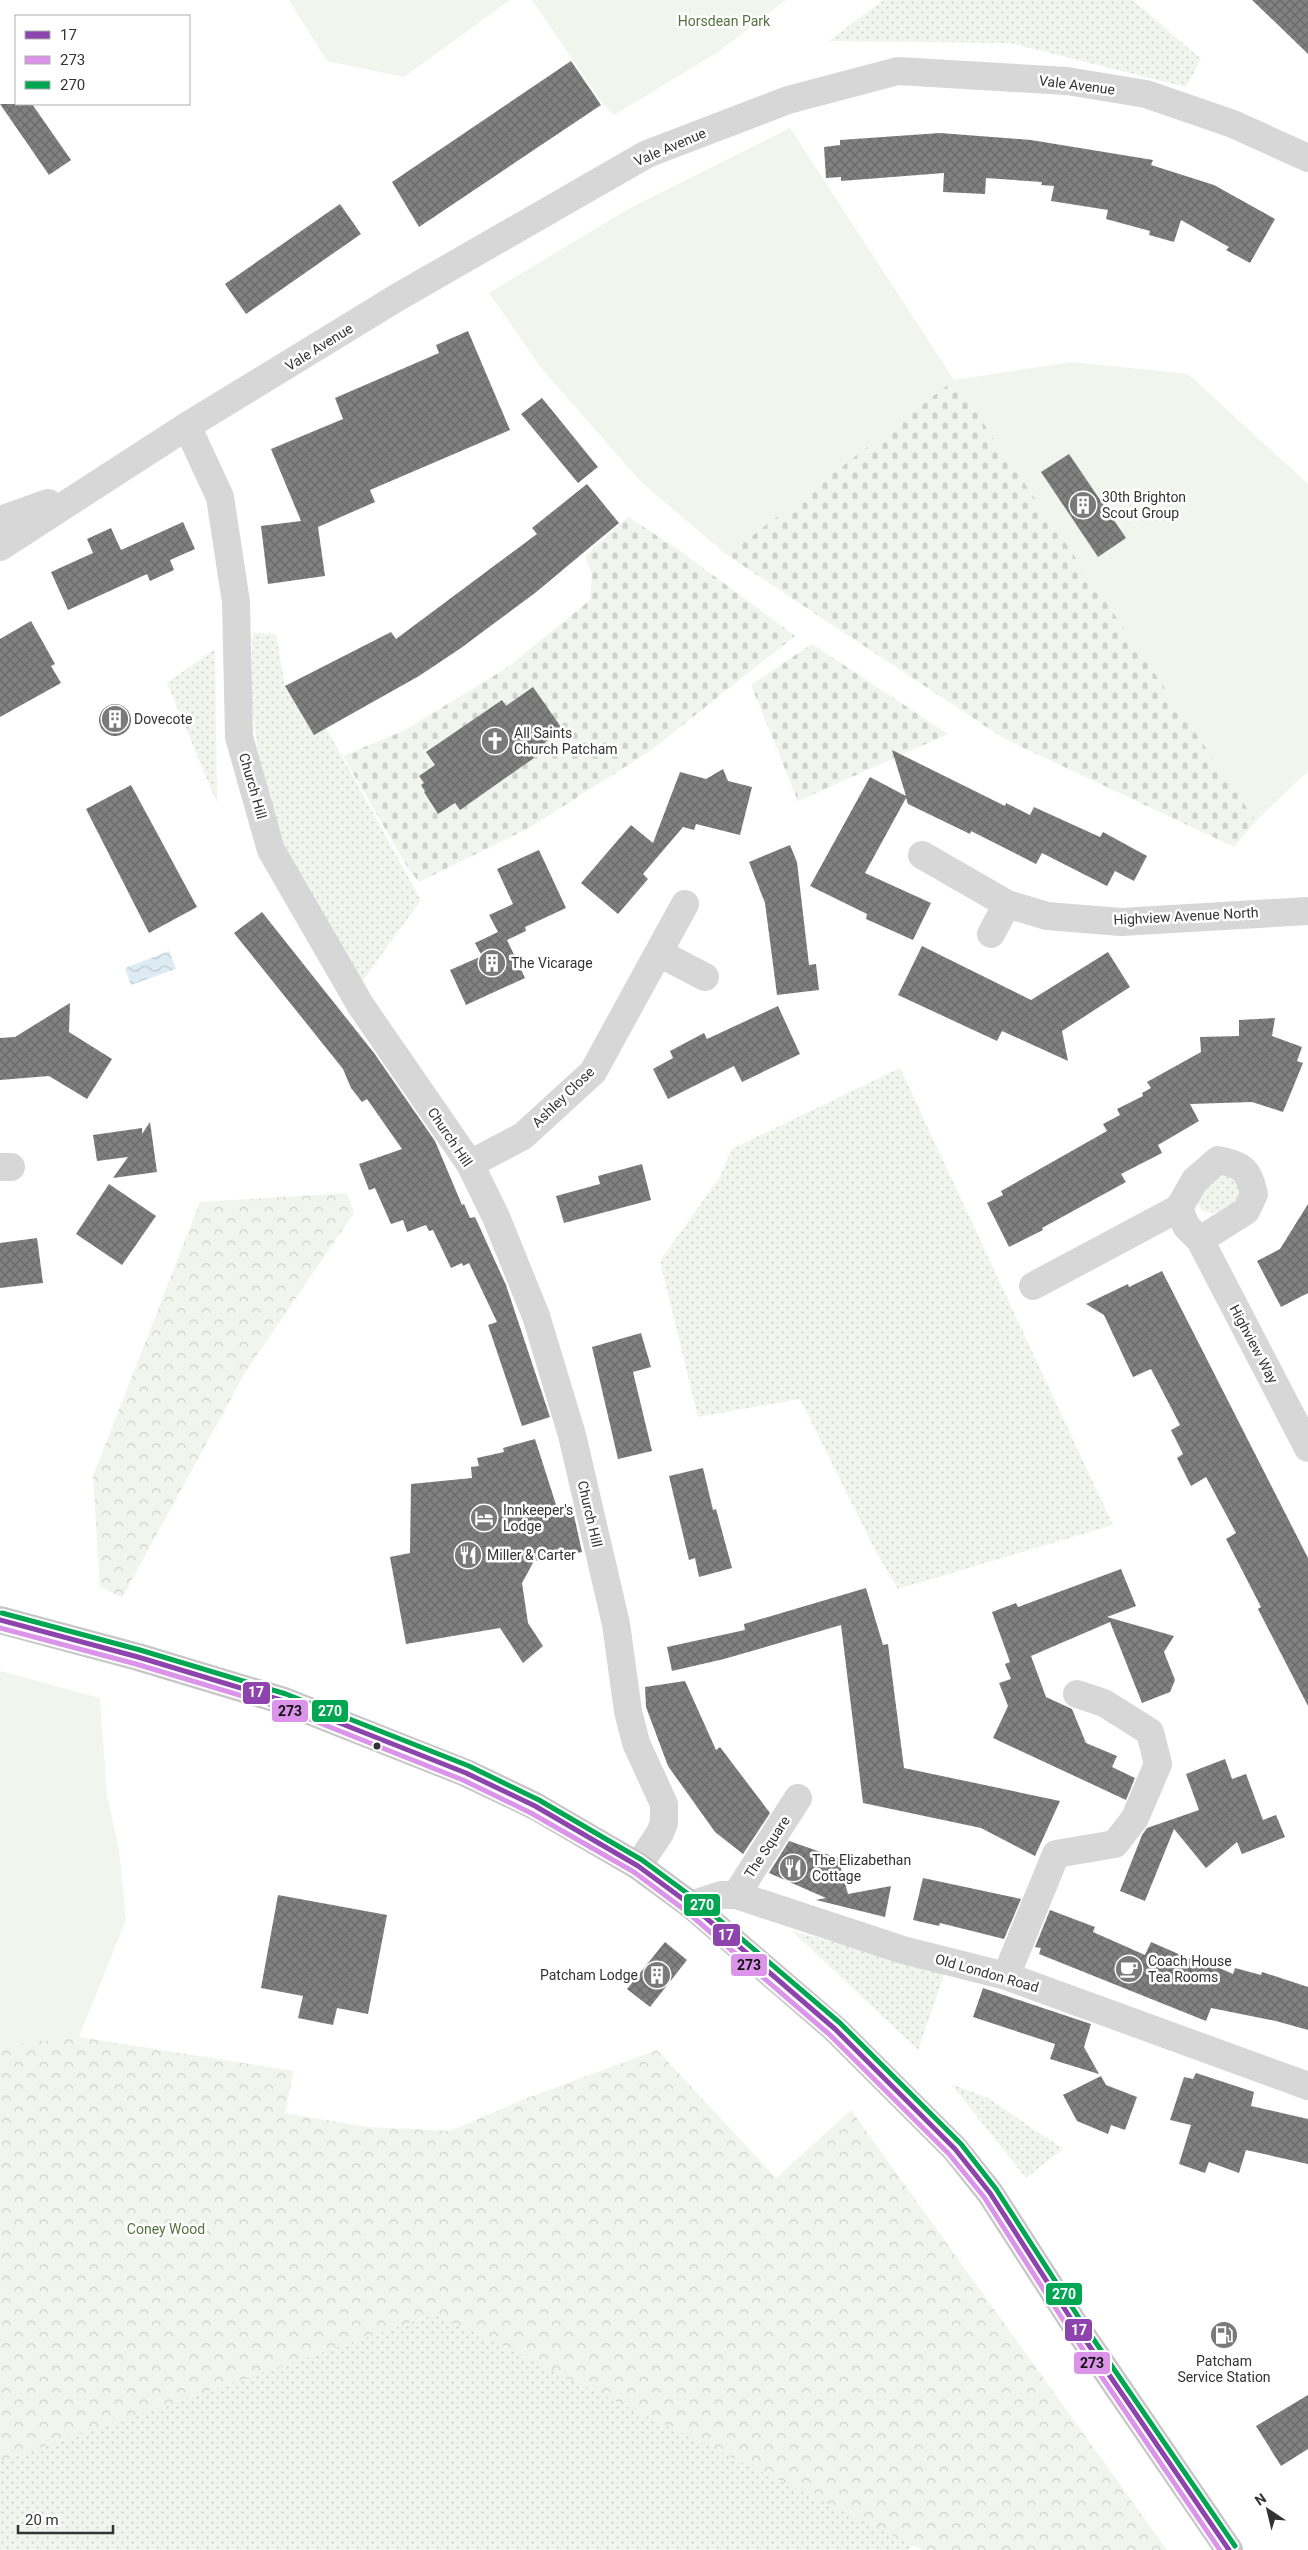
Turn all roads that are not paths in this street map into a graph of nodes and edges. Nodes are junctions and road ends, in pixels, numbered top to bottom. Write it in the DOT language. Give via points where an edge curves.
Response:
graph roads {
  1 [pos="1308,158"];
  2 [pos="188,426"];
  3 [pos="98,484"];
  4 [pos="0,520"];
  5 [pos="0,547"];
  6 [pos="922,855"];
  7 [pos="685,904"];
  8 [pos="1007,904"];
  9 [pos="1308,910"];
  10 [pos="991,934"];
  11 [pos="659,952"];
  12 [pos="705,977"];
  13 [pos="470,1164"];
  14 [pos="1179,1208"];
  15 [pos="1200,1240"];
  16 [pos="1033,1286"];
  17 [pos="1308,1448"];
  18 [pos="0,1620"];
  19 [pos="1077,1694"];
  20 [pos="798,1798"];
  21 [pos="638,1866"];
  22 [pos="736,1895"];
  23 [pos="691,1905"];
  24 [pos="1006,1976"];
  25 [pos="1308,2086"];
  26 [pos="1229,2550"];
  1 -- 2 [label="street, Vale Avenue" via="1233,124 1146,94 1067,81 898,71 788,100 647,154 398,298"];
  2 -- 3 [label="street, Vale Avenue"];
  2 -- 13 [label="street, Church Hill" via="220,497 236,602 239,737 271,850 361,1006"];
  3 -- 4 [label="street, Vale Avenue"];
  3 -- 5 [label="street, Vale Avenue"];
  6 -- 8 [label="street, Highview Avenue North"];
  7 -- 11 [label="street, Ashley Close"];
  8 -- 9 [label="street, Highview Avenue North" via="1047,916 1121,922"];
  8 -- 10 [label="street"];
  11 -- 12 [label="street"];
  11 -- 13 [label="street, Ashley Close" via="593,1072 523,1136"];
  13 -- 21 [label="street, Church Hill" via="496,1217 547,1352 572,1435 611,1605 636,1743 664,1804 664,1823 660,1833"];
  14 -- 15 [label="street, Highview Way" via="1186,1226"];
  14 -- 15 [label="street" via="1195,1180 1218,1160 1235,1163 1251,1177 1254,1194 1246,1211"];
  14 -- 16 [label="street"];
  15 -- 17 [label="street, Highview Way"];
  18 -- 21 [label="highway" via="284,1701 366,1732 466,1773 535,1806"];
  19 -- 24 [label="street" via="1104,1703 1150,1732 1158,1764 1135,1818 1114,1844 1056,1854"];
  20 -- 22 [label="street, The Square"];
  21 -- 23 [label="highway"];
  22 -- 23 [label="street, Old London Road"];
  22 -- 24 [label="street, Old London Road" via="902,1950"];
  23 -- 26 [label="highway" via="835,2028 955,2149 990,2193 1075,2325"];
  24 -- 25 [label="street, Old London Road"];
}
